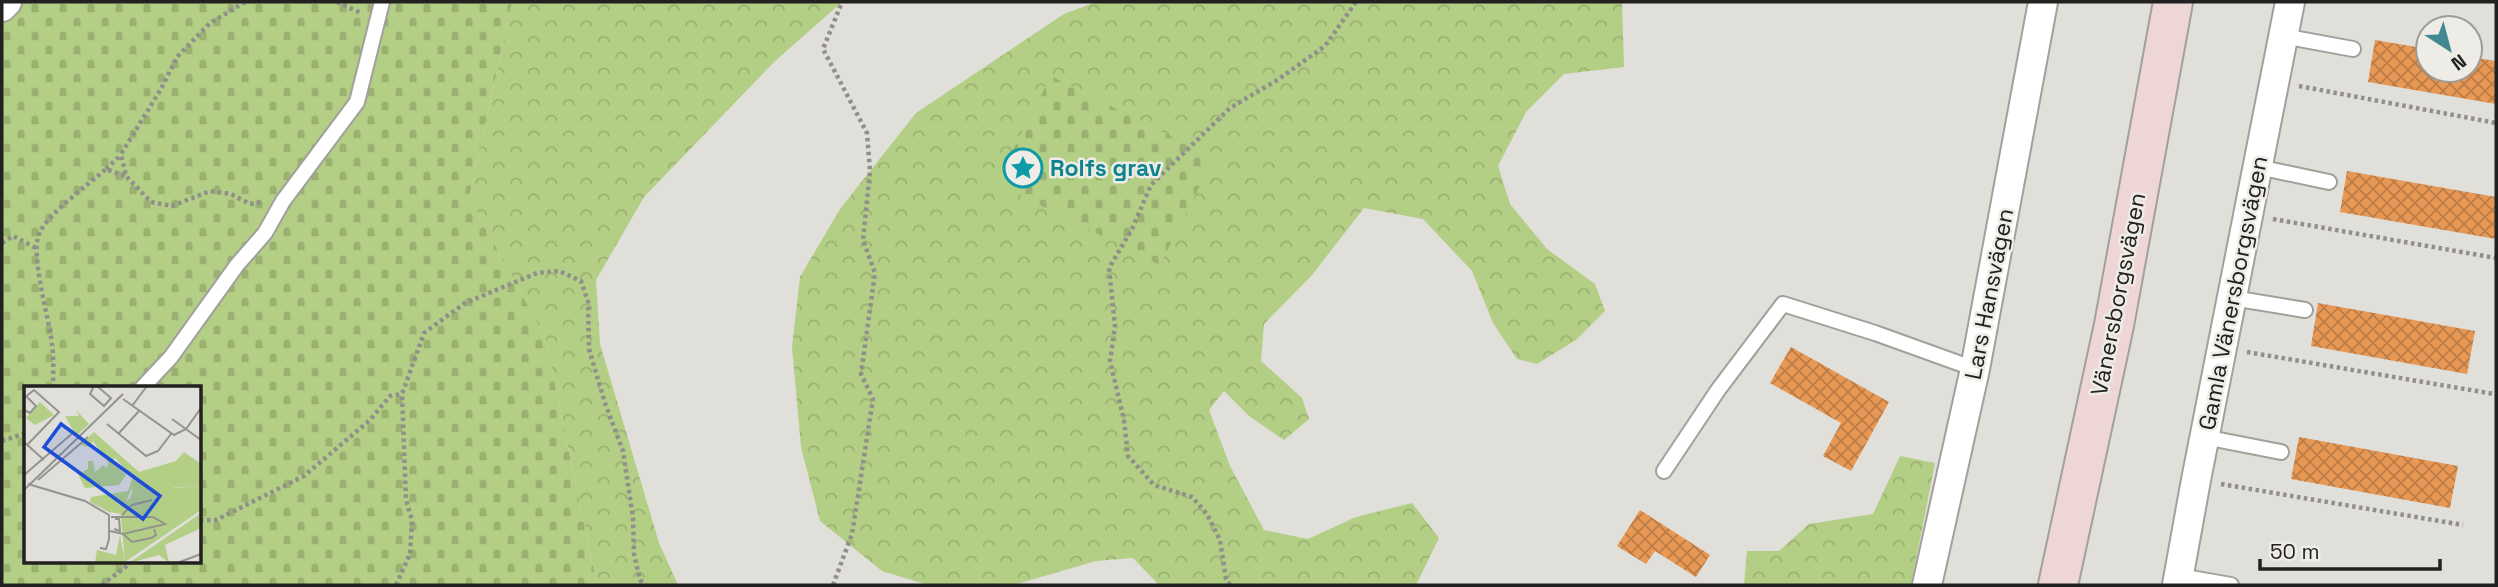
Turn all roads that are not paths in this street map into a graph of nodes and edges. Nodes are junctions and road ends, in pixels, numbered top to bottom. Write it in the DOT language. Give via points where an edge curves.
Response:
graph roads {
  1 [pos="7,2"];
  2 [pos="382,2"];
  3 [pos="2043,2"];
  4 [pos="2146,2"];
  5 [pos="2173,2"];
  6 [pos="2290,2"];
  7 [pos="2,7"];
  8 [pos="2283,36"];
  9 [pos="2353,50"];
  10 [pos="2258,167"];
  11 [pos="2329,182"];
  12 [pos="2232,298"];
  13 [pos="2305,310"];
  14 [pos="1975,369"];
  15 [pos="143,386"];
  16 [pos="2204,437"];
  17 [pos="2281,452"];
  18 [pos="1664,471"];
  19 [pos="2178,581"];
  20 [pos="1927,585"];
  21 [pos="2044,585"];
  22 [pos="2058,585"];
  23 [pos="2231,585"];
  1 -- 7 [label="street"];
  2 -- 15 [label="lane" via="357,102 283,201 265,233 171,357"];
  3 -- 14 [label="street, Lars Hansvägen"];
  4 -- 21 [label="main road, Vänersborgsvägen"];
  5 -- 22 [label="main road, Vänersborgsvägen" via="2114,325"];
  6 -- 8 [label="street, Gamla Vänersborgsvägen"];
  8 -- 9 [label="lane"];
  8 -- 10 [label="street, Gamla Vänersborgsvägen"];
  10 -- 11 [label="lane"];
  10 -- 12 [label="street, Gamla Vänersborgsvägen"];
  12 -- 13 [label="lane"];
  12 -- 16 [label="street, Gamla Vänersborgsvägen"];
  14 -- 18 [label="lane" via="1783,304"];
  14 -- 20 [label="street, Lars Hansvägen"];
  16 -- 17 [label="lane"];
  16 -- 19 [label="street, Gamla Vänersborgsvägen"];
  19 -- 23 [label="lane"];
}
